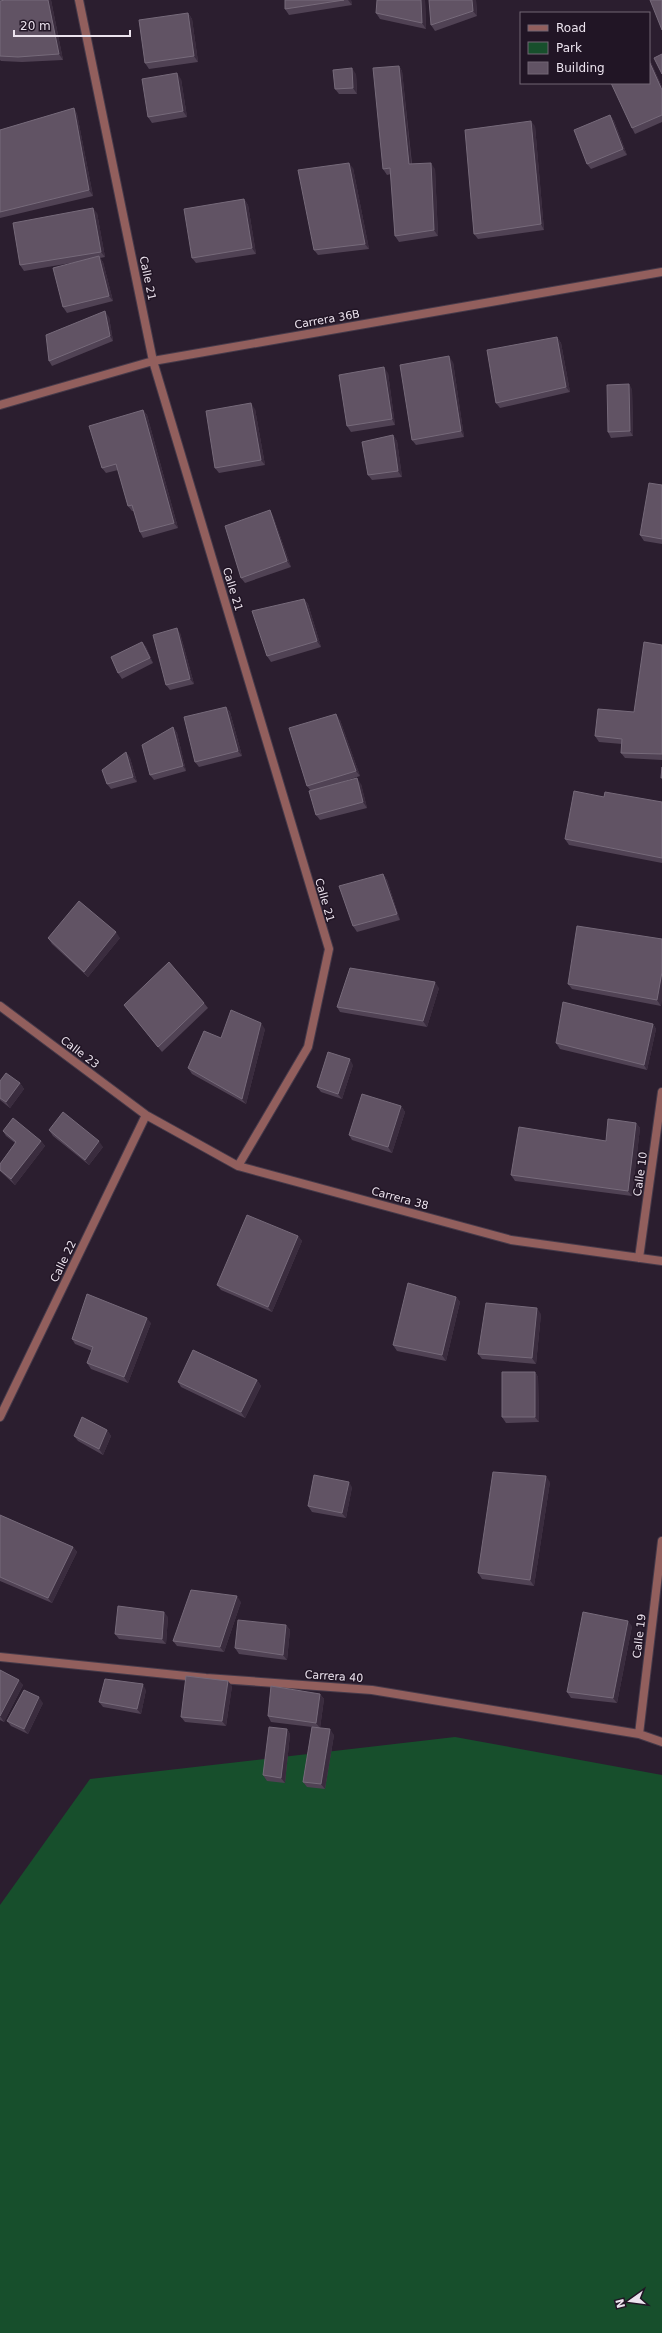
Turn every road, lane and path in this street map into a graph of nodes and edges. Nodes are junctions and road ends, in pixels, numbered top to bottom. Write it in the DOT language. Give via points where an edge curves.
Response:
graph roads {
  1 [pos="79,0"];
  2 [pos="662,272"];
  3 [pos="153,361"];
  4 [pos="0,405"];
  5 [pos="0,1006"];
  6 [pos="662,1092"];
  7 [pos="146,1115"];
  8 [pos="238,1166"];
  9 [pos="639,1258"];
  10 [pos="662,1261"];
  11 [pos="0,1417"];
  12 [pos="662,1541"];
  13 [pos="0,1657"];
  14 [pos="639,1734"];
  15 [pos="662,1742"];
  1 -- 3 [label="street, Calle 21"];
  2 -- 3 [label="street, Carrera 36B"];
  3 -- 4 [label="street, Carrera 36B"];
  3 -- 8 [label="street, Calle 21" via="329,949 308,1047"];
  5 -- 7 [label="street, Calle 23"];
  6 -- 9 [label="street, Calle 10"];
  7 -- 8 [label="street, Carrera 38"];
  7 -- 11 [label="street, Calle 22"];
  8 -- 9 [label="street, Carrera 38" via="511,1240"];
  9 -- 10 [label="street, Carrera 38"];
  12 -- 14 [label="street, Calle 19"];
  13 -- 14 [label="street, Carrera 40" via="206,1678 372,1690"];
  14 -- 15 [label="street, Carrera 40"];
}
